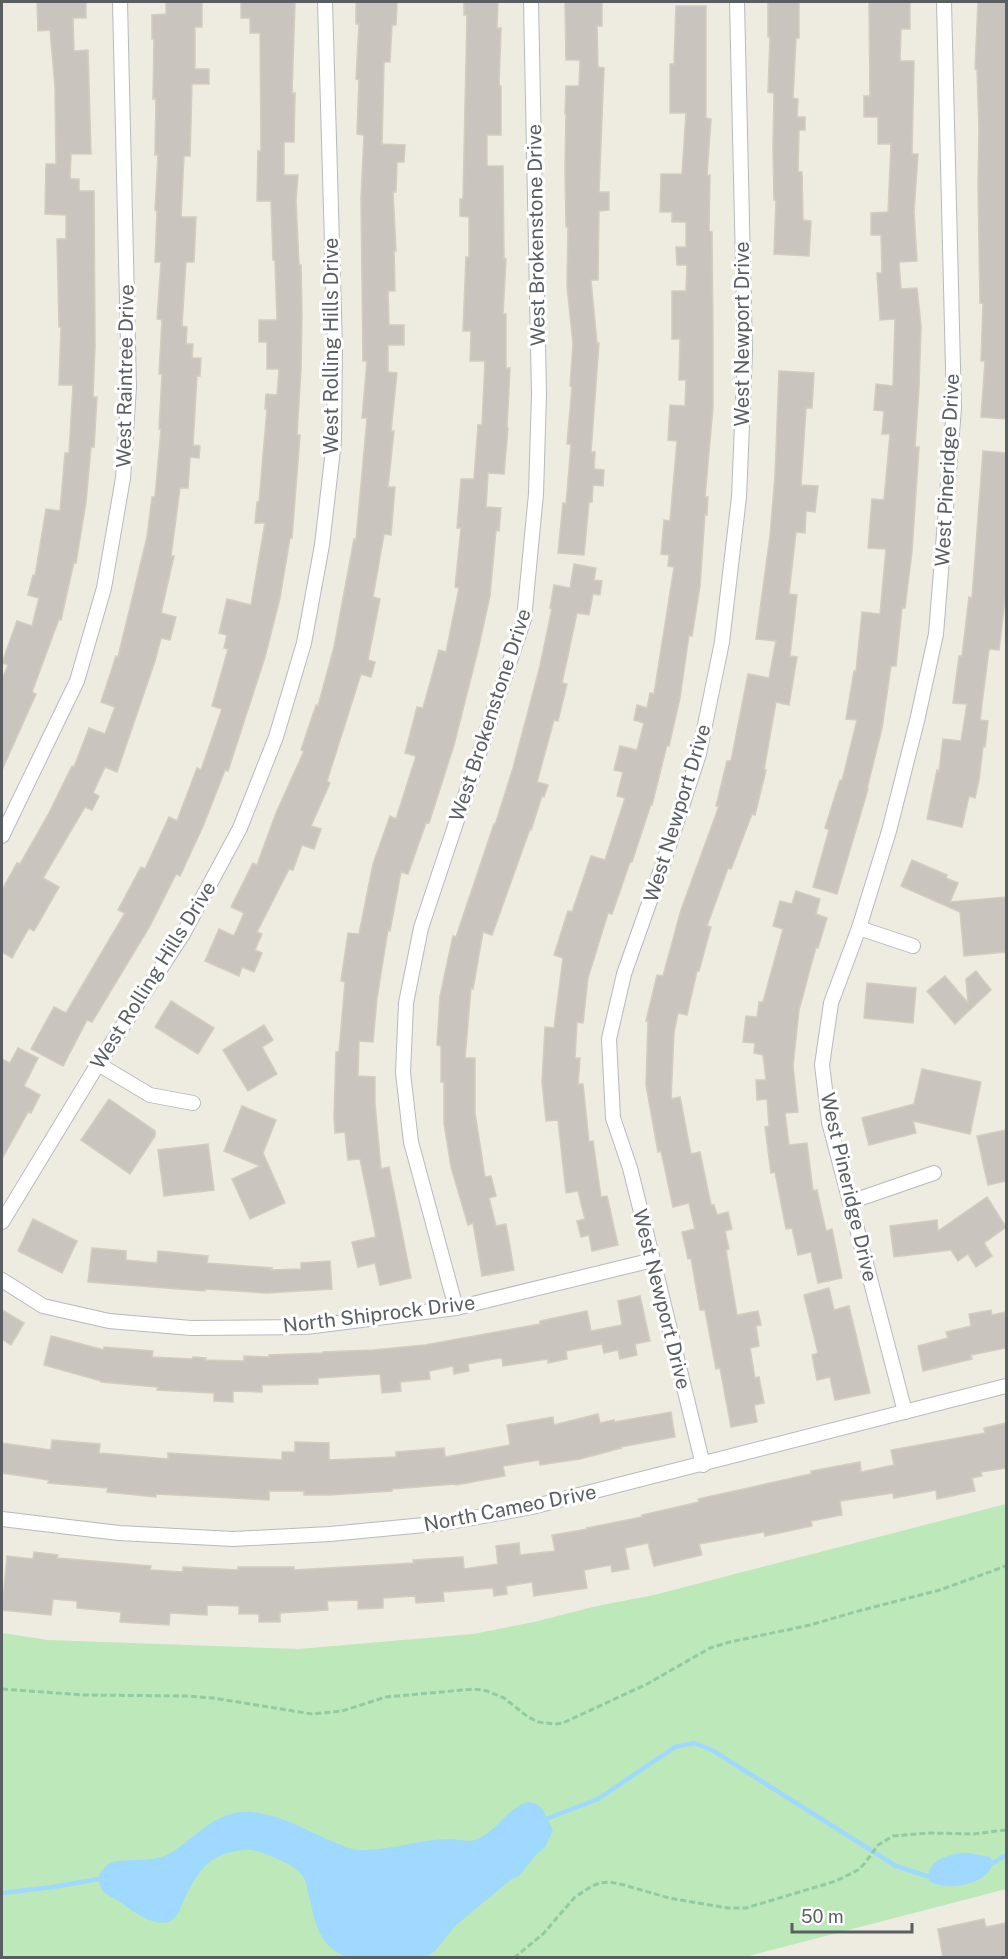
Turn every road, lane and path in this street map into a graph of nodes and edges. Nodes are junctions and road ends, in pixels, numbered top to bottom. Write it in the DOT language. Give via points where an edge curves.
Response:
graph roads {
  1 [pos="120,2"];
  2 [pos="325,2"];
  3 [pos="531,2"];
  4 [pos="737,2"];
  5 [pos="944,2"];
  6 [pos="2,836"];
  7 [pos="859,928"];
  8 [pos="913,946"];
  9 [pos="98,1064"];
  10 [pos="193,1103"];
  11 [pos="934,1173"];
  12 [pos="850,1202"];
  13 [pos="2,1222"];
  14 [pos="653,1260"];
  15 [pos="2,1280"];
  16 [pos="456,1308"];
  17 [pos="1006,1386"];
  18 [pos="905,1412"];
  19 [pos="703,1465"];
  20 [pos="2,1519"];
  21 [pos="1006,1566"];
  22 [pos="2,1689"];
  23 [pos="1006,1830"];
  24 [pos="514,1958"];
  1 -- 6 [label="street, West Raintree Drive" via="129,387 123,478 104,588 77,681"];
  2 -- 9 [label="street, West Rolling Hills Drive" via="334,441 322,545 304,643 276,737 240,828 183,934"];
  3 -- 16 [label="street, West Brokenstone Drive" via="539,394 536,494 524,619 421,928 406,1003 404,1073 411,1142"];
  4 -- 14 [label="street, West Newport Drive" via="745,352 739,497 722,642 699,754 624,974 609,1039 613,1118"];
  5 -- 7 [label="street, West Pineridge Drive" via="954,408 936,634 889,831"];
  7 -- 8 [label="street"];
  7 -- 12 [label="street, West Pineridge Drive" via="831,1003 822,1065 829,1122"];
  9 -- 10 [label="street" via="150,1095"];
  9 -- 13 [label="street, West Rolling Hills Drive"];
  11 -- 12 [label="street"];
  12 -- 18 [label="street, West Pineridge Drive"];
  14 -- 16 [label="street, North Shiprock Drive"];
  14 -- 19 [label="street, West Newport Drive"];
  15 -- 16 [label="street, North Shiprock Drive" via="43,1306 109,1321 191,1328 306,1328"];
  17 -- 18 [label="street, North Cameo Drive"];
  18 -- 19 [label="street, North Cameo Drive"];
  19 -- 20 [label="street, North Cameo Drive" via="467,1520 330,1534 233,1539 119,1533"];
  21 -- 22 [label="path" via="940,1590 710,1648 647,1684 555,1724 538,1722 504,1698 474,1689 386,1697 342,1711 312,1714 197,1696 84,1695"];
  23 -- 24 [label="path" via="893,1836 878,1845 858,1870 836,1881 746,1908 669,1898 624,1885 600,1883 575,1897 543,1934"];
}
